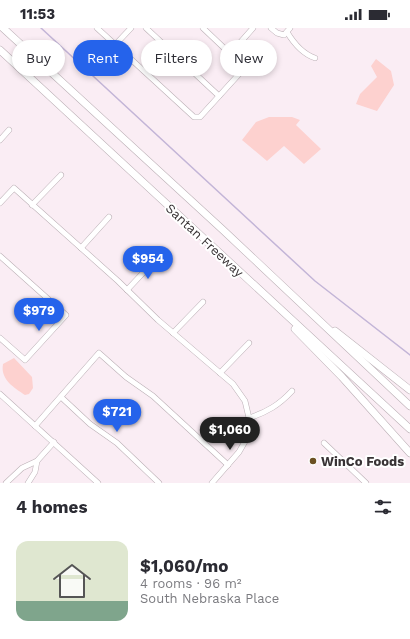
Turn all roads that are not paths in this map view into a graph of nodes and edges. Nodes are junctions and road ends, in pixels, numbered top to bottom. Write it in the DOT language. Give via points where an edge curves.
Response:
graph roads {
  1 [pos="3,28"];
  2 [pos="9,28"];
  3 [pos="97,28"];
  4 [pos="130,28"];
  5 [pos="146,28"];
  6 [pos="203,28"];
  7 [pos="253,28"];
  8 [pos="271,28"];
  9 [pos="287,31"];
  10 [pos="110,40"];
  11 [pos="119,40"];
  12 [pos="242,40"];
  13 [pos="220,44"];
  14 [pos="0,50"];
  15 [pos="0,54"];
  16 [pos="315,58"];
  17 [pos="133,61"];
  18 [pos="237,76"];
  19 [pos="30,79"];
  20 [pos="68,88"];
  21 [pos="219,96"];
  22 [pos="9,130"];
  23 [pos="0,140"];
  24 [pos="61,175"];
  25 [pos="0,203"];
  26 [pos="32,205"];
  27 [pos="109,217"];
  28 [pos="81,248"];
  29 [pos="0,256"];
  30 [pos="156,259"];
  31 [pos="127,290"];
  32 [pos="271,301"];
  33 [pos="298,301"];
  34 [pos="202,302"];
  35 [pos="173,333"];
  36 [pos="0,338"];
  37 [pos="248,343"];
  38 [pos="220,373"];
  39 [pos="410,390"];
  40 [pos="292,391"];
  41 [pos="0,394"];
  42 [pos="61,397"];
  43 [pos="410,406"];
  44 [pos="249,418"];
  45 [pos="35,426"];
  46 [pos="410,429"];
  47 [pos="54,442"];
  48 [pos="324,443"];
  49 [pos="410,454"];
  50 [pos="37,460"];
  51 [pos="228,465"];
  52 [pos="6,483"];
  53 [pos="28,483"];
  54 [pos="98,483"];
  55 [pos="160,483"];
  56 [pos="212,483"];
  57 [pos="366,483"];
  1 -- 20 [label="highway, Santan Freeway"];
  2 -- 20 [label="highway"];
  3 -- 10 [label="street"];
  4 -- 11 [label="street"];
  5 -- 21 [label="street"];
  6 -- 13 [label="street"];
  7 -- 12 [label="street"];
  8 -- 9 [label="street" via="277,33"];
  9 -- 16 [label="street" via="293,42"];
  14 -- 19 [label="highway, Santan Freeway"];
  15 -- 19 [label="highway"];
  17 -- 21 [label="street" via="194,117 198,117"];
  18 -- 21 [label="street"];
  19 -- 32 [label="highway, Santan Freeway"];
  20 -- 33 [label="highway, Santan Freeway"];
  22 -- 23 [label="street"];
  24 -- 26 [label="street"];
  25 -- 26 [label="street" via="14,188"];
  26 -- 28 [label="street"];
  27 -- 28 [label="street"];
  28 -- 31 [label="street"];
  29 -- 36 [label="street" via="66,315 25,360"];
  30 -- 31 [label="street"];
  31 -- 35 [label="street"];
  32 -- 46 [label="highway, Santan Freeway"];
  32 -- 49 [label="highway"];
  33 -- 39 [label="highway"];
  33 -- 43 [label="highway, Santan Freeway"];
  34 -- 35 [label="street"];
  35 -- 38 [label="street"];
  37 -- 38 [label="street"];
  38 -- 44 [label="street" via="233,384 245,401"];
  40 -- 44 [label="street" via="282,402 266,412"];
  41 -- 45 [label="street"];
  42 -- 45 [label="street"];
  42 -- 51 [label="street" via="99,353 153,396"];
  42 -- 55 [label="street"];
  44 -- 51 [label="street" via="247,438"];
  45 -- 47 [label="street"];
  47 -- 50 [label="street"];
  47 -- 54 [label="street"];
  48 -- 57 [label="street"];
  50 -- 52 [label="street" via="22,468"];
  50 -- 53 [label="street" via="35,472"];
  51 -- 56 [label="street"];
}
